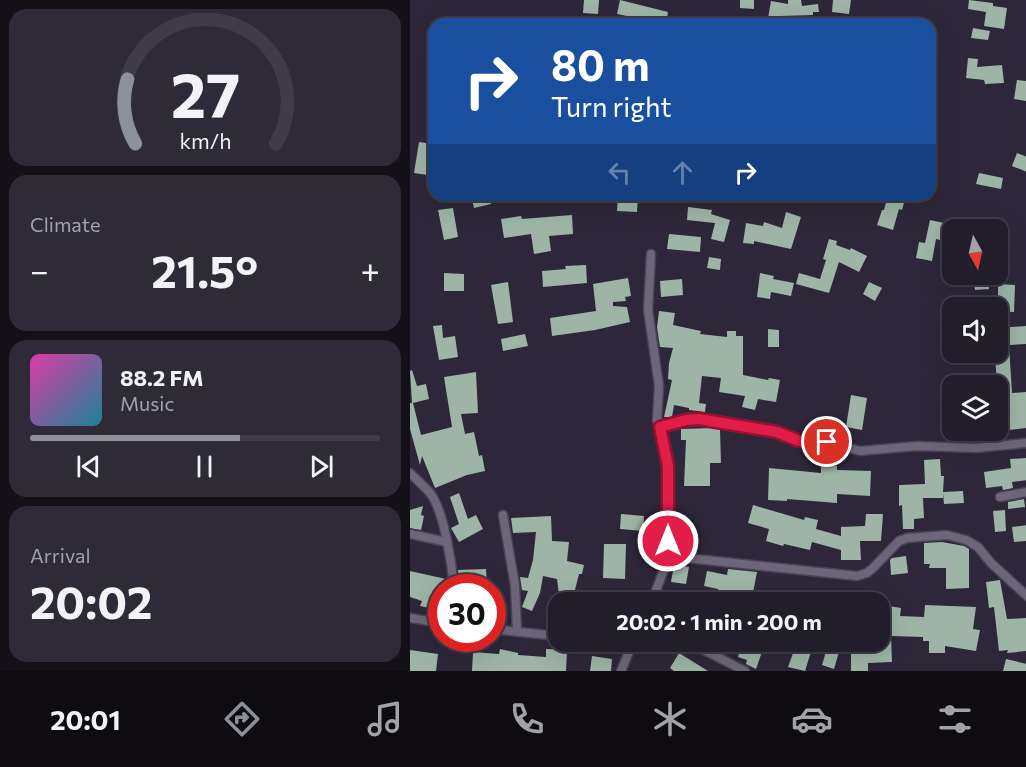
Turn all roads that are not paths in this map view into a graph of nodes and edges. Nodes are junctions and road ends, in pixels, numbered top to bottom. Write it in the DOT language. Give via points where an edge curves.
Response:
graph roads {
  1 [pos="651,254"];
  2 [pos="660,427"];
  3 [pos="1026,443"];
  4 [pos="410,472"];
  5 [pos="1026,492"];
  6 [pos="1000,497"];
  7 [pos="503,515"];
  8 [pos="410,534"];
  9 [pos="448,542"];
  10 [pos="668,556"];
  11 [pos="452,574"];
  12 [pos="655,592"];
  13 [pos="1026,596"];
  14 [pos="410,618"];
  15 [pos="428,621"];
  16 [pos="506,630"];
  17 [pos="517,631"];
  18 [pos="548,635"];
  19 [pos="629,652"];
  20 [pos="708,652"];
  21 [pos="621,671"];
  22 [pos="745,671"];
  1 -- 2 [label="street" via="648,310 659,386"];
  2 -- 3 [label="street" via="686,420 713,421 860,451"];
  2 -- 10 [label="street" via="668,466"];
  4 -- 9 [label="street" via="431,494"];
  5 -- 6 [label="street"];
  7 -- 17 [label="street" via="515,586"];
  8 -- 9 [label="street"];
  9 -- 11 [label="street"];
  10 -- 12 [label="street"];
  10 -- 13 [label="street" via="857,576 874,568 899,541 947,535 978,547"];
  14 -- 15 [label="street"];
  16 -- 17 [label="street"];
  17 -- 18 [label="street"];
  19 -- 21 [label="street"];
  20 -- 22 [label="street"];
}
